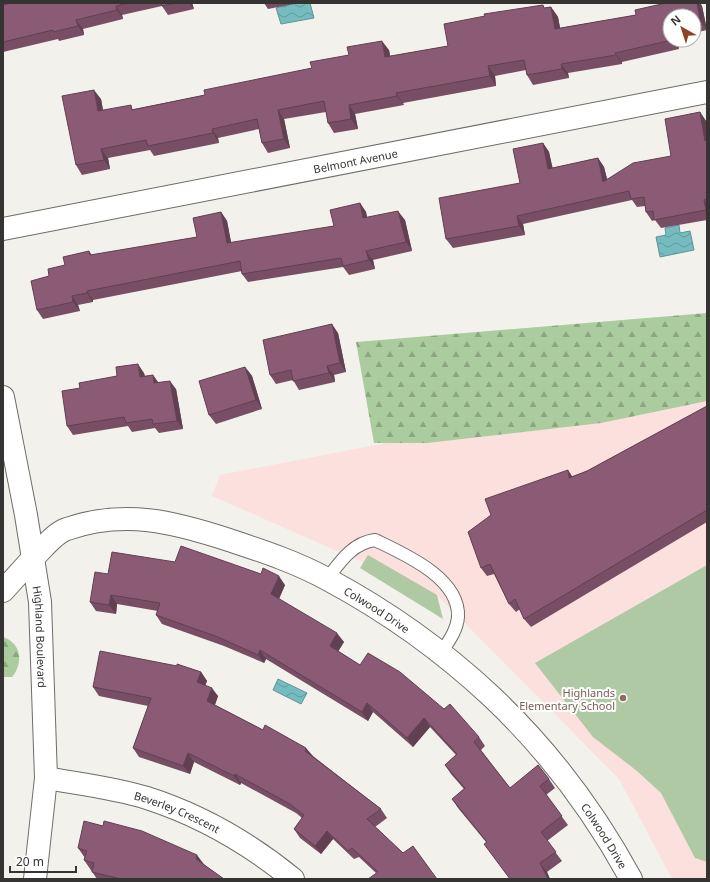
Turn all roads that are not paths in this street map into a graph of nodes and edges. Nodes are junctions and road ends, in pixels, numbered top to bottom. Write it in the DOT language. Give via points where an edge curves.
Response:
graph roads {
  1 [pos="707,92"];
  2 [pos="3,229"];
  3 [pos="3,397"];
  4 [pos="33,558"];
  5 [pos="327,579"];
  6 [pos="3,591"];
  7 [pos="441,653"];
  8 [pos="46,778"];
  9 [pos="35,879"];
  10 [pos="292,879"];
  11 [pos="631,879"];
  1 -- 2 [label="street, Belmont Avenue"];
  3 -- 4 [label="street, Highland Boulevard"];
  4 -- 5 [label="street, Colwood Drive" via="66,529 107,519 144,518 185,525 262,551"];
  4 -- 6 [label="street, Colwood Drive"];
  4 -- 8 [label="street, Highland Boulevard" via="40,602"];
  5 -- 7 [label="street, Colwood Drive"];
  5 -- 7 [label="lane" via="353,549 374,540 436,574 449,588 458,617 453,635"];
  7 -- 11 [label="street, Colwood Drive" via="492,697 556,764 610,840"];
  8 -- 9 [label="street, Highland Boulevard"];
  8 -- 10 [label="street, Beverley Crescent" via="146,798 184,811 266,857"];
}
